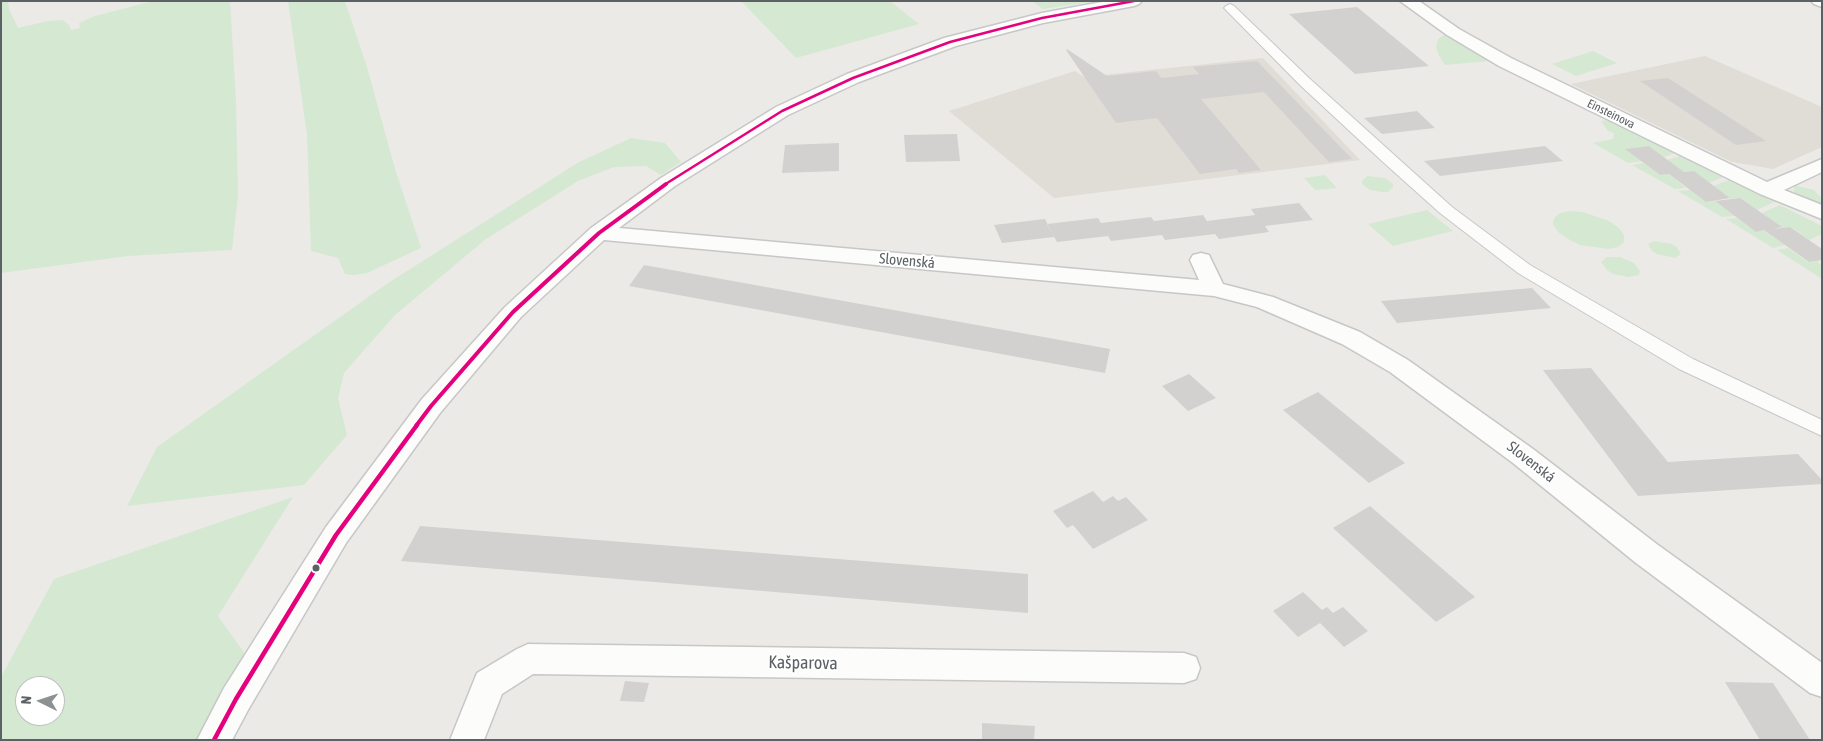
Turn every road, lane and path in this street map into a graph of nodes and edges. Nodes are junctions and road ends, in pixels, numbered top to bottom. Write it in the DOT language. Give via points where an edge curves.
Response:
graph roads {
  1 [pos="1134,1"];
  2 [pos="1408,1"];
  3 [pos="1230,8"];
  4 [pos="1822,165"];
  5 [pos="1767,190"];
  6 [pos="1822,213"];
  7 [pos="599,233"];
  8 [pos="1201,260"];
  9 [pos="1214,289"];
  10 [pos="1822,429"];
  11 [pos="1184,668"];
  12 [pos="1822,682"];
  13 [pos="214,740"];
  14 [pos="467,740"];
  1 -- 7 [label="street" via="1042,18 950,42 853,78 782,111 668,182"];
  2 -- 5 [label="street, Einsteinova" via="1505,62"];
  3 -- 10 [label="street" via="1305,82 1446,210 1524,268 1686,364"];
  4 -- 5 [label="street"];
  5 -- 6 [label="street, Einsteinova"];
  7 -- 9 [label="street, Slovenská"];
  7 -- 13 [label="street" via="513,312 431,406 336,535"];
  8 -- 9 [label="street"];
  9 -- 12 [label="street, Slovenská" via="1264,302 1308,319 1351,338 1399,366"];
  11 -- 14 [label="street, Kašparova" via="528,659 489,684"];
}
